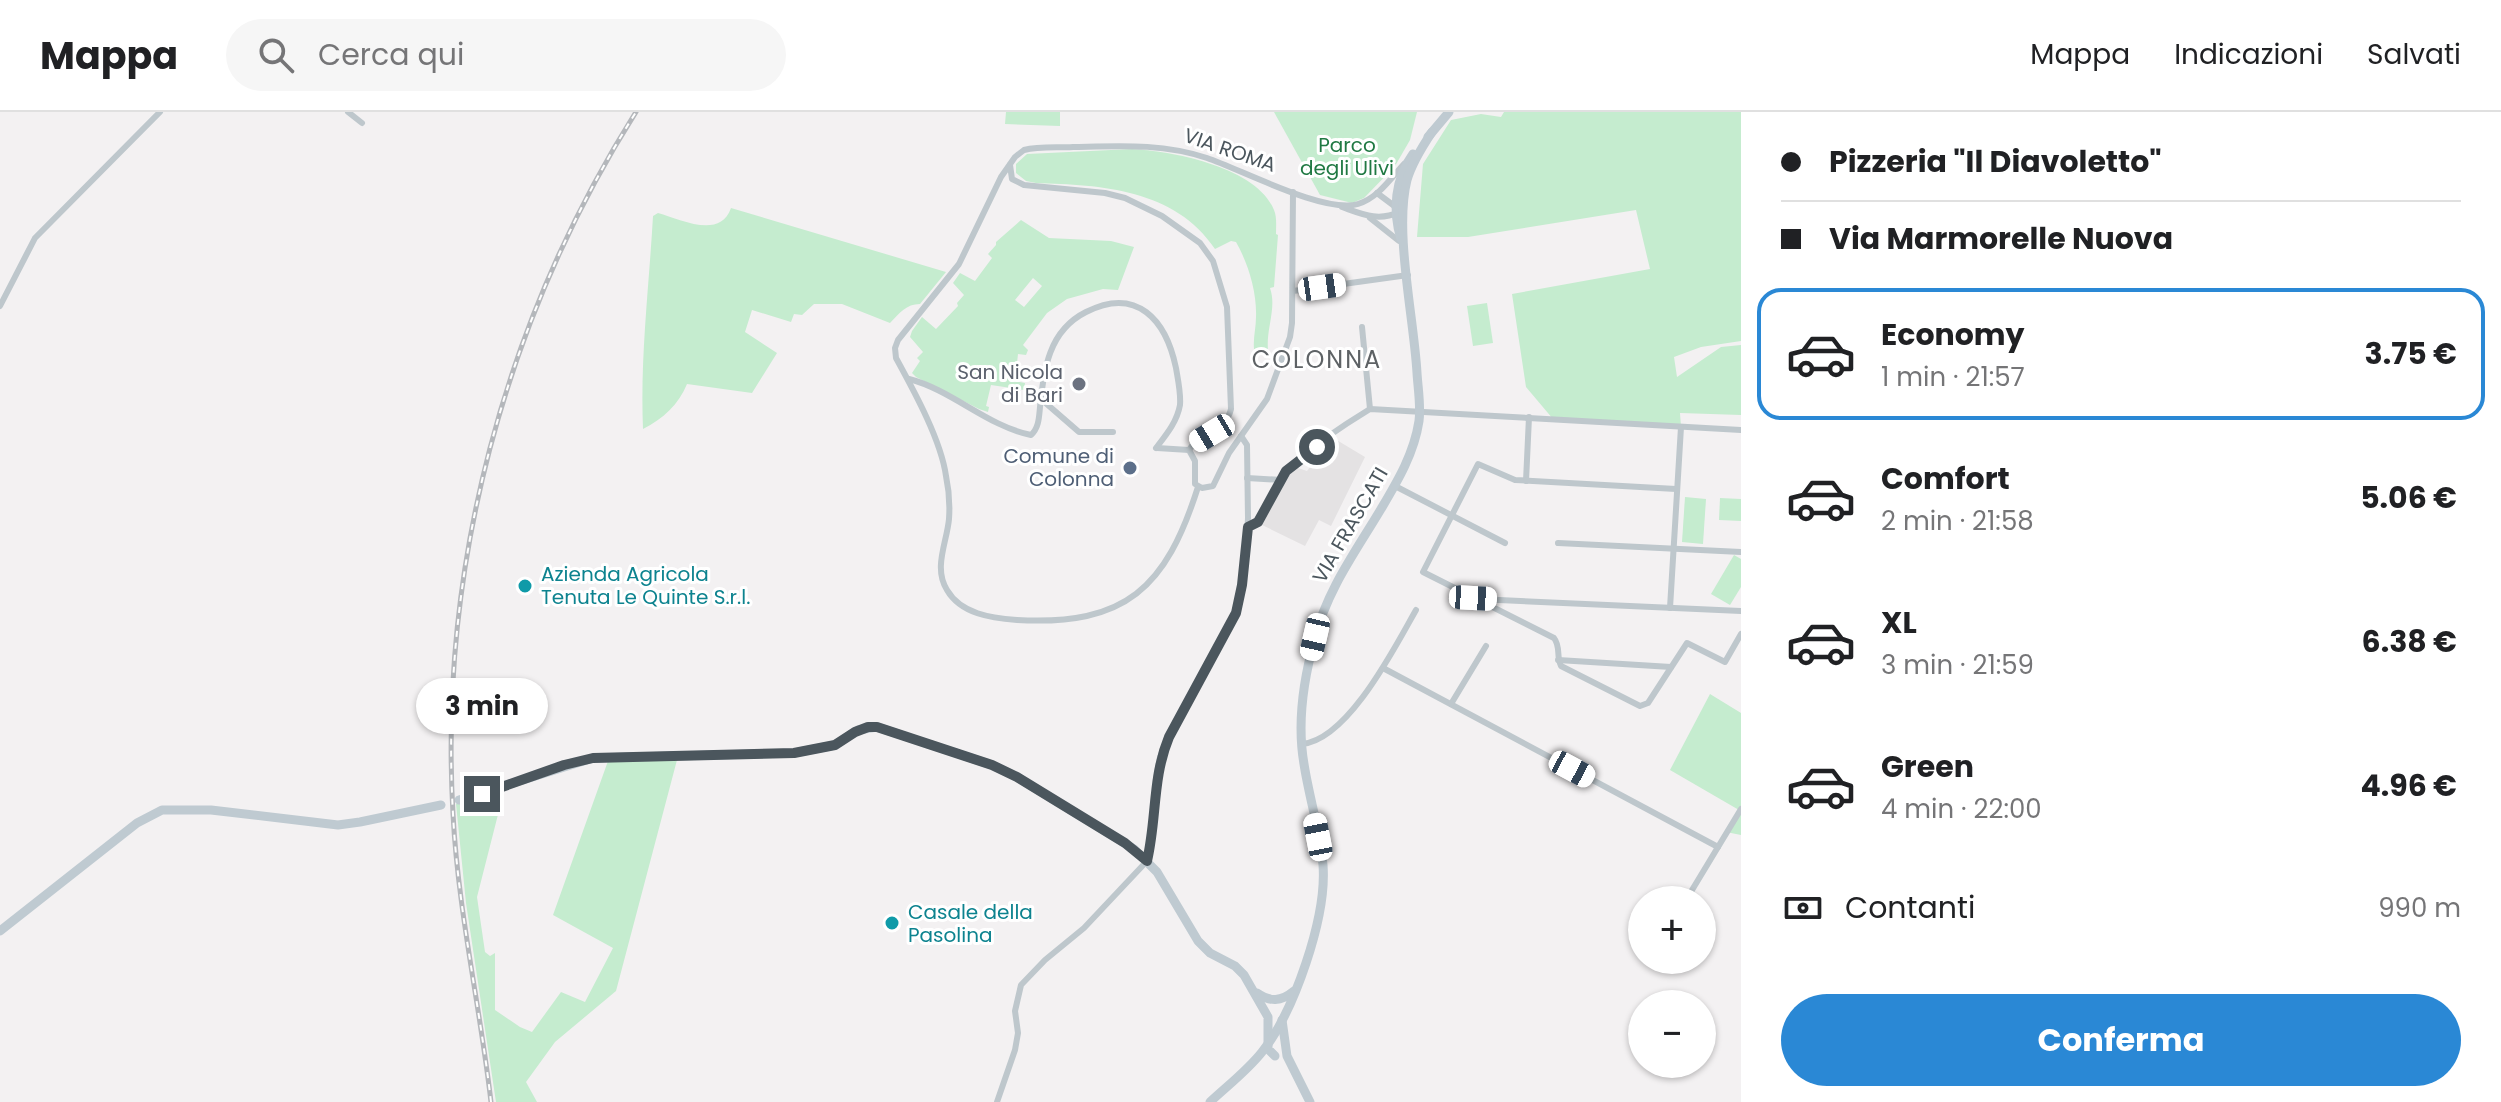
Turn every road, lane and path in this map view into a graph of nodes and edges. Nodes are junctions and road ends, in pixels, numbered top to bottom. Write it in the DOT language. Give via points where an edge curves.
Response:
graph roads {
  1 [pos="160,112"];
  2 [pos="348,112"];
  3 [pos="1449,112"];
  4 [pos="362,123"];
  5 [pos="1432,132"];
  6 [pos="1412,155"];
  7 [pos="1010,165"];
  8 [pos="1293,192"];
  9 [pos="1377,193"];
  10 [pos="1334,205"];
  11 [pos="1399,210"];
  12 [pos="1367,216"];
  13 [pos="1404,249"];
  14 [pos="1408,275"];
  15 [pos="1293,291"];
  16 [pos="0,306"];
  17 [pos="1362,327"];
  18 [pos="908,379"];
  19 [pos="1041,399"];
  20 [pos="1370,409"];
  21 [pos="1419,411"];
  22 [pos="1529,417"];
  23 [pos="1681,427"];
  24 [pos="1741,430"];
  25 [pos="1113,432"];
  26 [pos="1241,436"];
  27 [pos="1189,450"];
  28 [pos="1247,478"];
  29 [pos="1282,480"];
  30 [pos="1526,481"];
  31 [pos="1395,486"];
  32 [pos="1200,488"];
  33 [pos="1676,489"];
  34 [pos="1451,516"];
  35 [pos="1248,527"];
  36 [pos="1505,543"];
  37 [pos="1558,543"];
  38 [pos="1674,549"];
  39 [pos="1741,552"];
  40 [pos="1473,598"];
  41 [pos="1670,608"];
  42 [pos="1416,610"];
  43 [pos="1741,611"];
  44 [pos="1741,634"];
  45 [pos="1486,646"];
  46 [pos="1558,660"];
  47 [pos="1671,667"];
  48 [pos="1383,668"];
  49 [pos="1451,704"];
  50 [pos="1302,744"];
  51 [pos="459,800"];
  52 [pos="441,805"];
  53 [pos="1741,809"];
  54 [pos="1718,847"];
  55 [pos="1147,861"];
  56 [pos="1694,886"];
  57 [pos="0,931"];
  58 [pos="1301,978"];
  59 [pos="1253,989"];
  60 [pos="1282,1020"];
  61 [pos="1269,1041"];
  62 [pos="1284,1045"];
  63 [pos="1275,1056"];
  64 [pos="1249,1066"];
  65 [pos="1295,1076"];
  66 [pos="997,1102"];
  67 [pos="1210,1102"];
  68 [pos="1310,1102"];
  1 -- 16 [label="street" via="35,238"];
  2 -- 4 [label="street"];
  3 -- 5 [label="street"];
  5 -- 6 [label="street"];
  5 -- 11 [label="street" via="1412,167"];
  6 -- 9 [label="street"];
  6 -- 11 [label="street" via="1402,174"];
  7 -- 8 [label="street, VIA ROMA" via="1029,149 1131,144 1207,158"];
  7 -- 18 [label="street" via="959,264 898,340 896,356"];
  7 -- 27 [label="street" via="1012,179 1024,185 1105,193 1138,203 1204,247 1229,320 1231,409 1228,418"];
  8 -- 10 [label="street, VIA ROMA"];
  8 -- 15 [label="street"];
  9 -- 10 [label="street" via="1357,205"];
  9 -- 11 [label="street"];
  10 -- 12 [label="street"];
  11 -- 12 [label="street" via="1382,218"];
  11 -- 13 [label="street, VIA FRASCATI"];
  12 -- 13 [label="street" via="1391,232"];
  13 -- 14 [label="street, VIA FRASCATI"];
  14 -- 15 [label="street"];
  14 -- 21 [label="street, VIA FRASCATI"];
  15 -- 26 [label="street" via="1290,337 1265,402"];
  17 -- 20 [label="street"];
  18 -- 19 [label="street" via="1027,434 1038,426"];
  18 -- 32 [label="street" via="946,471 949,517 942,581 956,601 972,611 1001,619 1057,621 1121,605 1168,559"];
  19 -- 25 [label="street" via="1079,432"];
  19 -- 27 [label="street" via="1048,356 1064,328 1087,311 1133,305 1157,322 1175,362 1179,407 1156,448"];
  20 -- 21 [label="street"];
  20 -- 29 [label="street" via="1303,457"];
  21 -- 22 [label="street"];
  21 -- 31 [label="street, VIA FRASCATI" via="1412,450"];
  22 -- 23 [label="street"];
  22 -- 30 [label="street"];
  23 -- 24 [label="street"];
  23 -- 33 [label="street"];
  26 -- 28 [label="street" via="1247,443"];
  26 -- 32 [label="street" via="1214,485"];
  27 -- 32 [label="street" via="1195,461 1194,482"];
  28 -- 29 [label="street"];
  28 -- 35 [label="street"];
  29 -- 35 [label="street" via="1258,522"];
  30 -- 33 [label="street"];
  30 -- 34 [label="street" via="1478,464"];
  31 -- 34 [label="street"];
  31 -- 50 [label="street, VIA FRASCATI" via="1325,606 1309,665"];
  33 -- 38 [label="street"];
  34 -- 36 [label="street"];
  34 -- 40 [label="street" via="1423,572"];
  35 -- 55 [label="street" via="1236,613 1160,757"];
  37 -- 38 [label="street"];
  38 -- 39 [label="street"];
  38 -- 41 [label="street"];
  40 -- 41 [label="street"];
  40 -- 46 [label="street" via="1554,638"];
  41 -- 43 [label="street"];
  42 -- 48 [label="street"];
  44 -- 47 [label="street" via="1725,662 1687,643"];
  45 -- 49 [label="street"];
  46 -- 47 [label="street"];
  46 -- 47 [label="street" via="1643,706"];
  48 -- 49 [label="street"];
  48 -- 50 [label="street" via="1343,722"];
  49 -- 54 [label="street"];
  50 -- 58 [label="street, VIA FRASCATI" via="1323,872"];
  51 -- 55 [label="street" via="593,758 794,753 835,745 855,732 877,727 1017,777"];
  52 -- 57 [label="street" via="338,825 211,810 162,810 137,823"];
  53 -- 54 [label="street"];
  54 -- 56 [label="street"];
  55 -- 59 [label="street" via="1198,941 1238,968"];
  55 -- 66 [label="street" via="1021,985 1015,1050"];
  58 -- 59 [label="street" via="1281,999 1268,999"];
  58 -- 60 [label="street, VIA FRASCATI"];
  59 -- 61 [label="street" via="1268,1017"];
  60 -- 61 [label="street, VIA FRASCATI"];
  60 -- 62 [label="street"];
  61 -- 62 [label="street"];
  61 -- 63 [label="street"];
  61 -- 64 [label="street, VIA FRASCATI"];
  62 -- 65 [label="street"];
  63 -- 64 [label="street"];
  63 -- 65 [label="street"];
  64 -- 67 [label="street"];
  65 -- 68 [label="street"];
}
